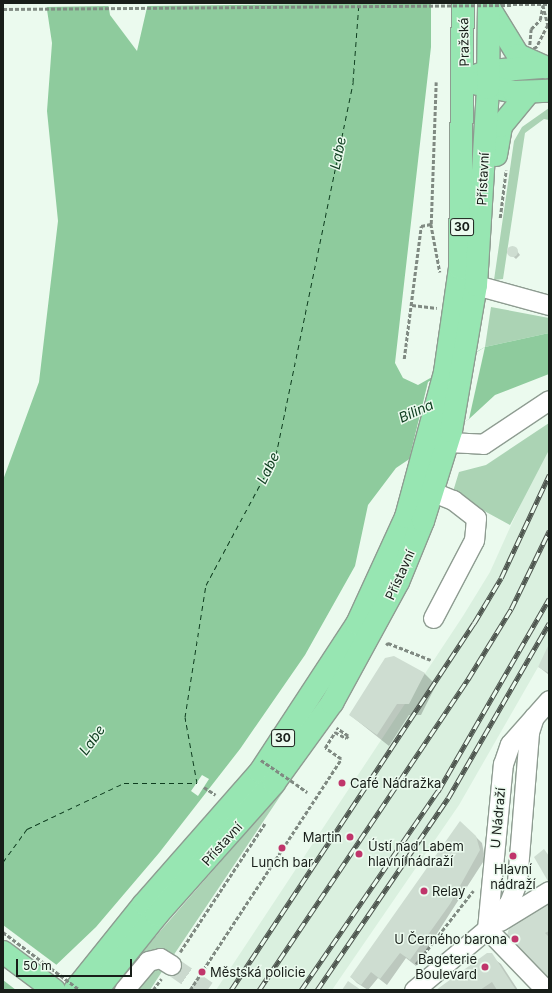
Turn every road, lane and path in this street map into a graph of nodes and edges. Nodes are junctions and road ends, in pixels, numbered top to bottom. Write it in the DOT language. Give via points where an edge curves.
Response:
graph roads {
  1 [pos="464,3"];
  2 [pos="488,5"];
  3 [pos="543,5"];
  4 [pos="549,5"];
  5 [pos="3,9"];
  6 [pos="531,29"];
  7 [pos="529,51"];
  8 [pos="547,67"];
  9 [pos="488,79"];
  10 [pos="465,81"];
  11 [pos="436,82"];
  12 [pos="539,92"];
  13 [pos="431,224"];
  14 [pos="479,249"];
  15 [pos="442,281"];
  16 [pos="476,285"];
  17 [pos="412,305"];
  18 [pos="549,305"];
  19 [pos="443,309"];
  20 [pos="404,359"];
  21 [pos="549,400"];
  22 [pos="442,440"];
  23 [pos="433,492"];
  24 [pos="434,618"];
  25 [pos="388,643"];
  26 [pos="431,660"];
  27 [pos="549,700"];
  28 [pos="534,717"];
  29 [pos="330,725"];
  30 [pos="261,760"];
  31 [pos="295,777"];
  32 [pos="291,784"];
  33 [pos="204,787"];
  34 [pos="307,792"];
  35 [pos="216,795"];
  36 [pos="270,816"];
  37 [pos="477,886"];
  38 [pos="549,891"];
  39 [pos="487,929"];
  40 [pos="3,932"];
  41 [pos="3,952"];
  42 [pos="172,963"];
  43 [pos="419,969"];
  44 [pos="65,985"];
  45 [pos="80,990"];
  46 [pos="97,990"];
  47 [pos="124,990"];
  48 [pos="153,990"];
  49 [pos="190,990"];
  50 [pos="414,990"];
  51 [pos="546,990"];
  1 -- 10 [label="main road, Pražská / 30"];
  2 -- 8 [label="main road" via="504,38 518,55"];
  2 -- 9 [label="main road, Pražská / 30"];
  3 -- 4 [label="path"];
  3 -- 5 [label="path, bridge"];
  3 -- 6 [label="path" via="540,20"];
  3 -- 7 [label="path" via="548,25 537,47"];
  8 -- 9 [label="main road"];
  9 -- 10 [label="main road"];
  9 -- 12 [label="main road"];
  9 -- 14 [label="main road, Přístavní / 30"];
  10 -- 22 [label="main road, Přístavní / 30" via="460,268 445,372"];
  11 -- 13 [label="path"];
  12 -- 14 [label="main road" via="501,126"];
  13 -- 15 [label="path"];
  13 -- 17 [label="path" via="422,226 418,239"];
  14 -- 16 [label="main road, Přístavní / 30"];
  16 -- 18 [label="street"];
  16 -- 22 [label="main road, Přístavní / 30" via="466,359"];
  17 -- 19 [label="path"];
  17 -- 20 [label="path"];
  21 -- 22 [label="street" via="483,444"];
  22 -- 23 [label="main road, Přístavní / 30"];
  22 -- 44 [label="main road, Přístavní / 30" via="357,624 314,693 234,806"];
  23 -- 24 [label="street" via="453,500 476,518 474,540"];
  23 -- 46 [label="main road, Přístavní / 30" via="398,582 332,703 274,784 158,915"];
  25 -- 26 [label="path"];
  27 -- 28 [label="street, U Nádraží"];
  28 -- 39 [label="street, U Nádraží" via="510,744 503,764"];
  28 -- 39 [label="street, U Nádraží" via="529,732 517,882 510,904"];
  29 -- 49 [label="path" via="348,736 346,738 335,732 325,748 341,759"];
  30 -- 34 [label="path, bridge"];
  31 -- 32 [label="path"];
  33 -- 35 [label="path"];
  36 -- 42 [label="path"];
  37 -- 43 [label="path" via="416,965"];
  38 -- 39 [label="street"];
  39 -- 50 [label="street, U Nádraží"];
  39 -- 51 [label="street"];
  40 -- 45 [label="path, bridge"];
  41 -- 44 [label="main road"];
  42 -- 47 [label="street" via="160,958 148,961"];
  42 -- 48 [label="path"];
}
